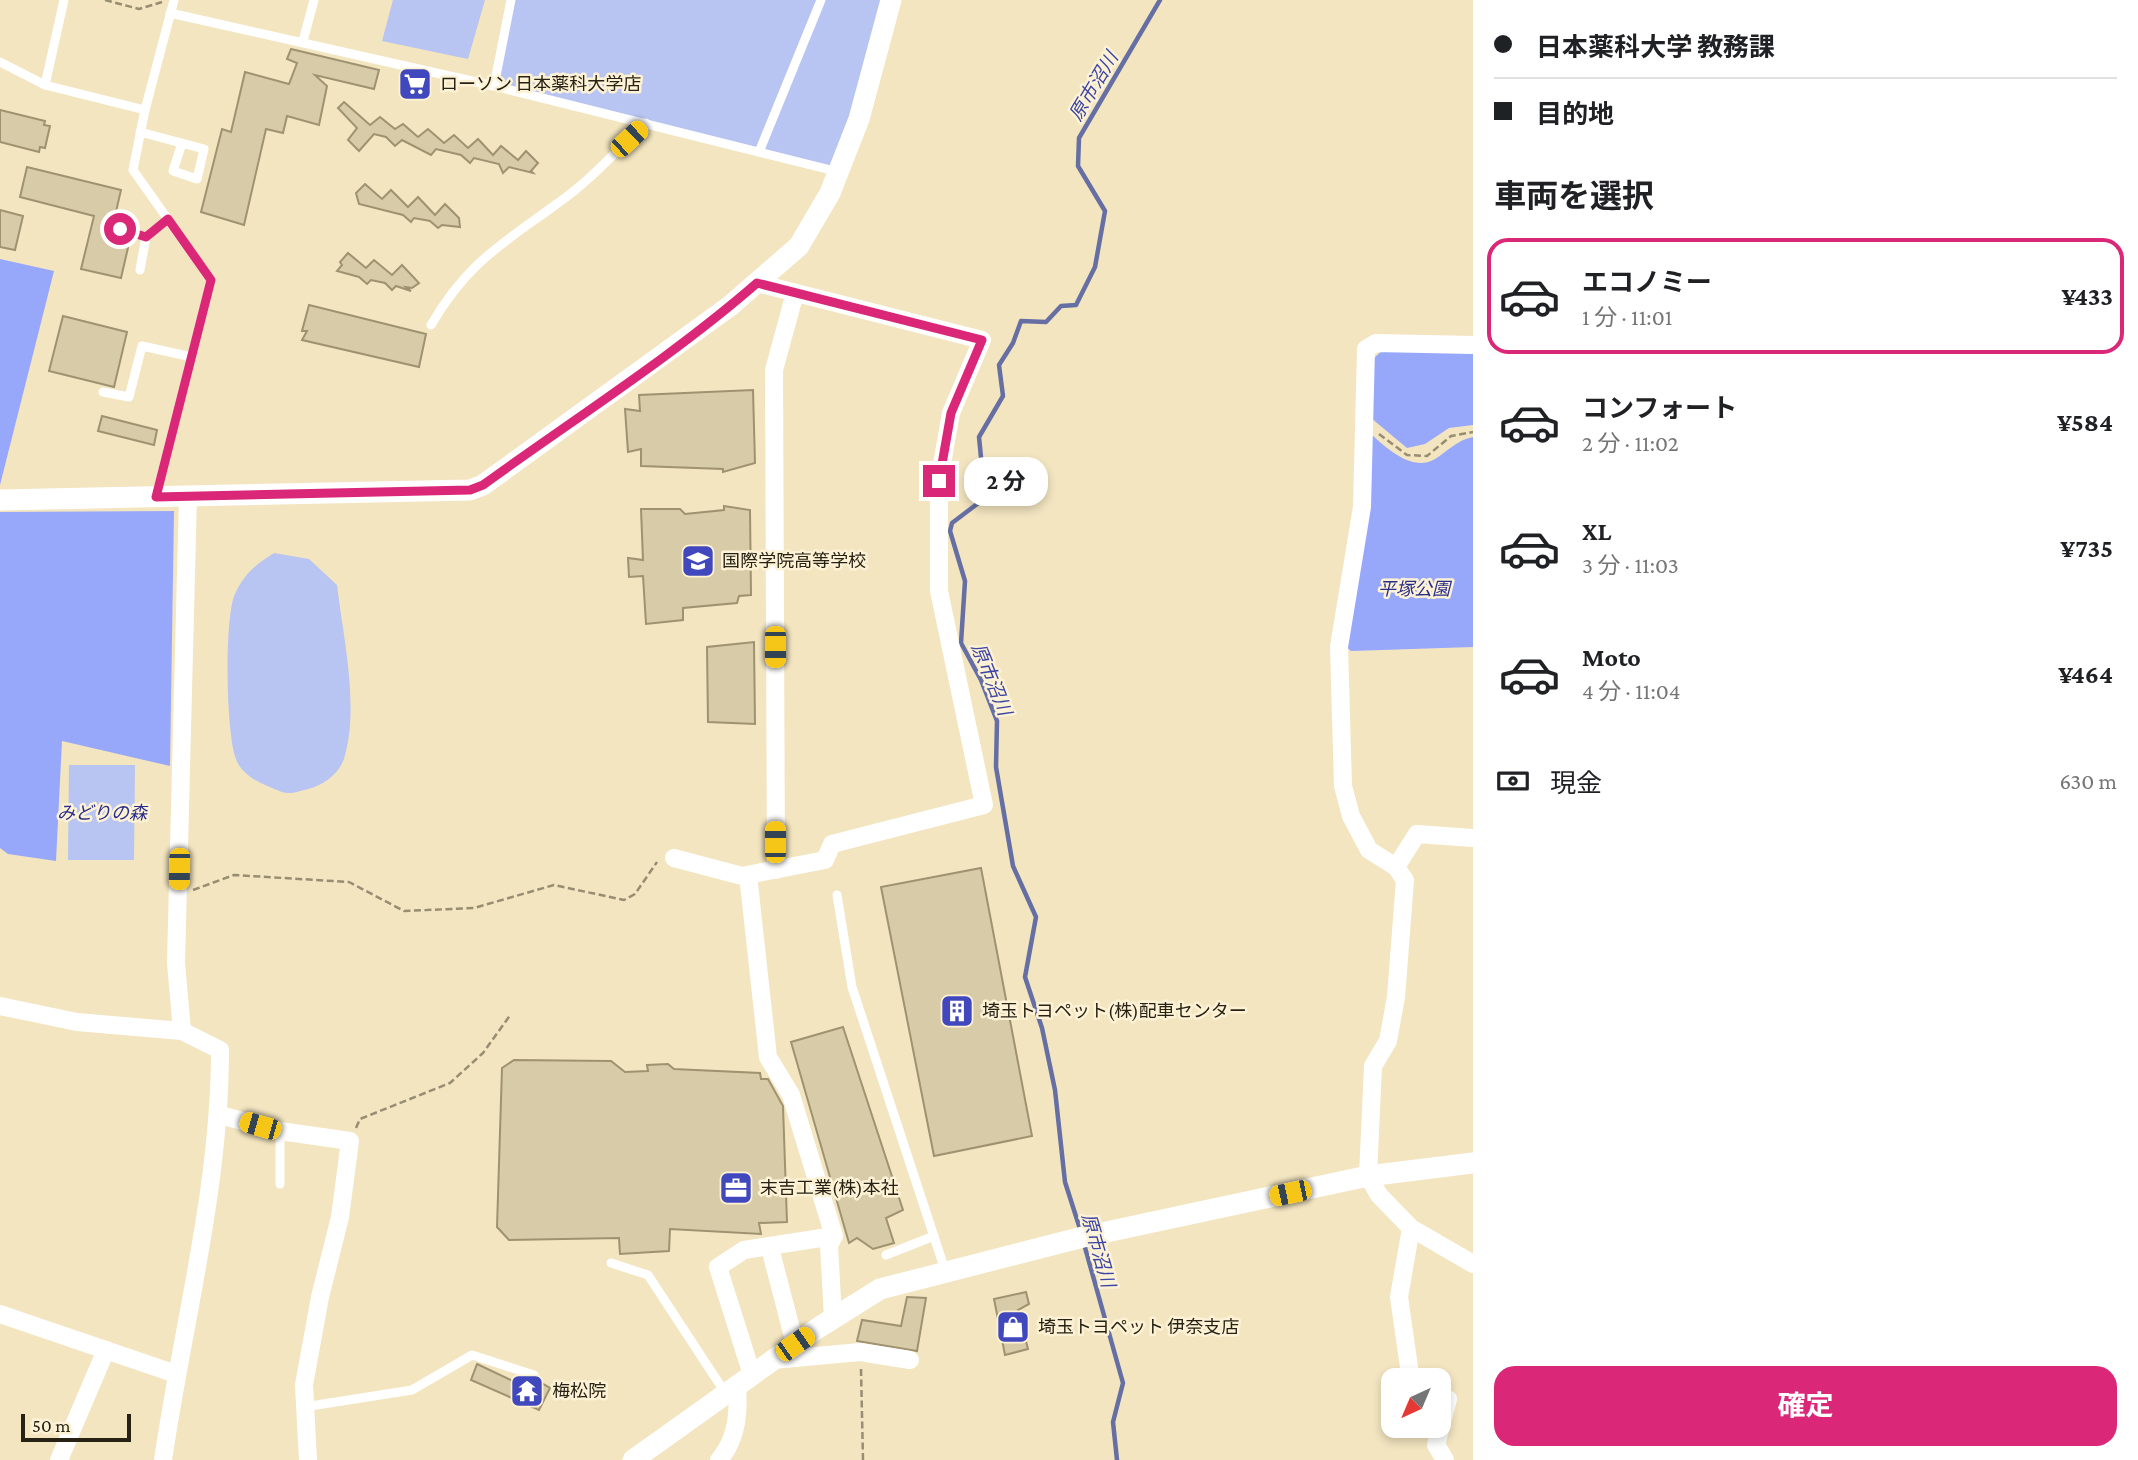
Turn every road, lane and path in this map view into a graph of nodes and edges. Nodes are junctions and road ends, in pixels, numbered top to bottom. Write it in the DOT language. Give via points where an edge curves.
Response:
graph roads {
  1 [pos="64,0"];
  2 [pos="105,0"];
  3 [pos="168,0"];
  4 [pos="174,0"];
  5 [pos="314,0"];
  6 [pos="511,0"];
  7 [pos="821,0"];
  8 [pos="891,0"];
  9 [pos="170,13"];
  10 [pos="303,41"];
  11 [pos="0,62"];
  12 [pos="45,85"];
  13 [pos="494,86"];
  14 [pos="145,110"];
  15 [pos="646,123"];
  16 [pos="140,132"];
  17 [pos="182,143"];
  18 [pos="759,152"];
  19 [pos="839,172"];
  20 [pos="168,219"];
  21 [pos="120,229"];
  22 [pos="146,237"];
  23 [pos="140,270"];
  24 [pos="757,283"];
  25 [pos="795,293"];
  26 [pos="431,325"];
  27 [pos="1473,345"];
  28 [pos="192,357"];
  29 [pos="103,392"];
  30 [pos="1363,421"];
  31 [pos="1473,432"];
  32 [pos="188,495"];
  33 [pos="156,497"];
  34 [pos="0,500"];
  35 [pos="1473,838"];
  36 [pos="674,858"];
  37 [pos="1396,867"];
  38 [pos="776,870"];
  39 [pos="748,875"];
  40 [pos="837,895"];
  41 [pos="179,896"];
  42 [pos="0,1006"];
  43 [pos="510,1014"];
  44 [pos="182,1031"];
  45 [pos="220,1115"];
  46 [pos="280,1131"];
  47 [pos="350,1141"];
  48 [pos="1473,1163"];
  49 [pos="1368,1176"];
  50 [pos="280,1184"];
  51 [pos="1411,1228"];
  52 [pos="834,1236"];
  53 [pos="934,1236"];
  54 [pos="769,1248"];
  55 [pos="886,1255"];
  56 [pos="611,1263"];
  57 [pos="1473,1264"];
  58 [pos="945,1270"];
  59 [pos="0,1314"];
  60 [pos="833,1318"];
  61 [pos="795,1344"];
  62 [pos="106,1350"];
  63 [pos="860,1352"];
  64 [pos="773,1360"];
  65 [pos="910,1360"];
  66 [pos="1409,1368"];
  67 [pos="176,1374"];
  68 [pos="534,1375"];
  69 [pos="738,1385"];
  70 [pos="304,1407"];
  71 [pos="1438,1438"];
  72 [pos="59,1460"];
  73 [pos="163,1460"];
  74 [pos="308,1460"];
  75 [pos="633,1460"];
  76 [pos="719,1460"];
  77 [pos="863,1460"];
  78 [pos="1445,1460"];
  1 -- 12 [label="lane"];
  2 -- 3 [label="path" via="139,9"];
  4 -- 9 [label="lane"];
  5 -- 10 [label="lane"];
  6 -- 13 [label="lane"];
  7 -- 18 [label="lane"];
  8 -- 19 [label="street" via="859,119"];
  9 -- 10 [label="lane"];
  9 -- 14 [label="lane"];
  10 -- 13 [label="lane"];
  11 -- 12 [label="lane"];
  12 -- 14 [label="lane"];
  13 -- 15 [label="lane"];
  14 -- 16 [label="lane"];
  15 -- 18 [label="lane"];
  15 -- 26 [label="lane" via="560,202 489,251 449,295"];
  16 -- 17 [label="lane"];
  16 -- 20 [label="lane" via="133,170"];
  18 -- 19 [label="lane"];
  19 -- 24 [label="street" via="799,246"];
  20 -- 22 [label="lane"];
  20 -- 28 [label="lane" via="211,280"];
  21 -- 22 [label="lane"];
  22 -- 23 [label="lane"];
  24 -- 25 [label="street"];
  24 -- 32 [label="street" via="483,485 470,490"];
  25 -- 38 [label="street" via="774,370"];
  25 -- 38 [label="street" via="982,340 951,413 942,467 939,591 984,806 832,844 825,860"];
  27 -- 30 [label="street" via="1376,343 1366,349"];
  28 -- 29 [label="lane" via="142,346 129,397"];
  28 -- 33 [label="lane"];
  30 -- 31 [label="path" via="1407,455 1427,456 1451,436"];
  30 -- 37 [label="street" via="1362,507 1339,647 1343,786 1351,816 1369,850"];
  32 -- 33 [label="street"];
  32 -- 41 [label="street"];
  33 -- 34 [label="street"];
  35 -- 37 [label="street" via="1417,834"];
  36 -- 39 [label="street"];
  36 -- 41 [label="path" via="658,861 635,894 624,900 554,885 474,908 404,911 349,882 233,875"];
  37 -- 49 [label="street" via="1405,880 1396,997 1388,1041 1373,1066"];
  38 -- 39 [label="street"];
  39 -- 52 [label="street" via="768,1057 791,1095"];
  40 -- 53 [label="lane" via="852,987"];
  41 -- 44 [label="street" via="176,963"];
  42 -- 44 [label="street" via="77,1022"];
  43 -- 47 [label="path" via="469,1069 450,1083 360,1119"];
  44 -- 45 [label="street" via="220,1050"];
  45 -- 46 [label="street"];
  45 -- 67 [label="street" via="195,1290"];
  46 -- 47 [label="street"];
  46 -- 50 [label="lane"];
  47 -- 70 [label="street" via="340,1217 304,1385"];
  48 -- 49 [label="street"];
  49 -- 51 [label="street" via="1379,1195"];
  49 -- 58 [label="street"];
  51 -- 57 [label="street"];
  51 -- 66 [label="street" via="1399,1297"];
  52 -- 54 [label="street"];
  52 -- 60 [label="street" via="829,1245"];
  53 -- 55 [label="lane"];
  53 -- 58 [label="lane"];
  54 -- 61 [label="street"];
  54 -- 69 [label="street" via="744,1250 718,1267"];
  56 -- 69 [label="lane" via="648,1275"];
  58 -- 60 [label="street" via="880,1289"];
  59 -- 62 [label="street"];
  60 -- 61 [label="street"];
  61 -- 64 [label="street"];
  62 -- 67 [label="street"];
  62 -- 72 [label="street"];
  63 -- 64 [label="street"];
  63 -- 65 [label="street"];
  63 -- 77 [label="path"];
  64 -- 69 [label="street"];
  67 -- 73 [label="street"];
  68 -- 70 [label="lane" via="472,1355 412,1390"];
  69 -- 75 [label="street"];
  69 -- 76 [label="street" via="739,1411 733,1435"];
  70 -- 74 [label="street"];
  71 -- 78 [label="street" via="1436,1445"];
}
